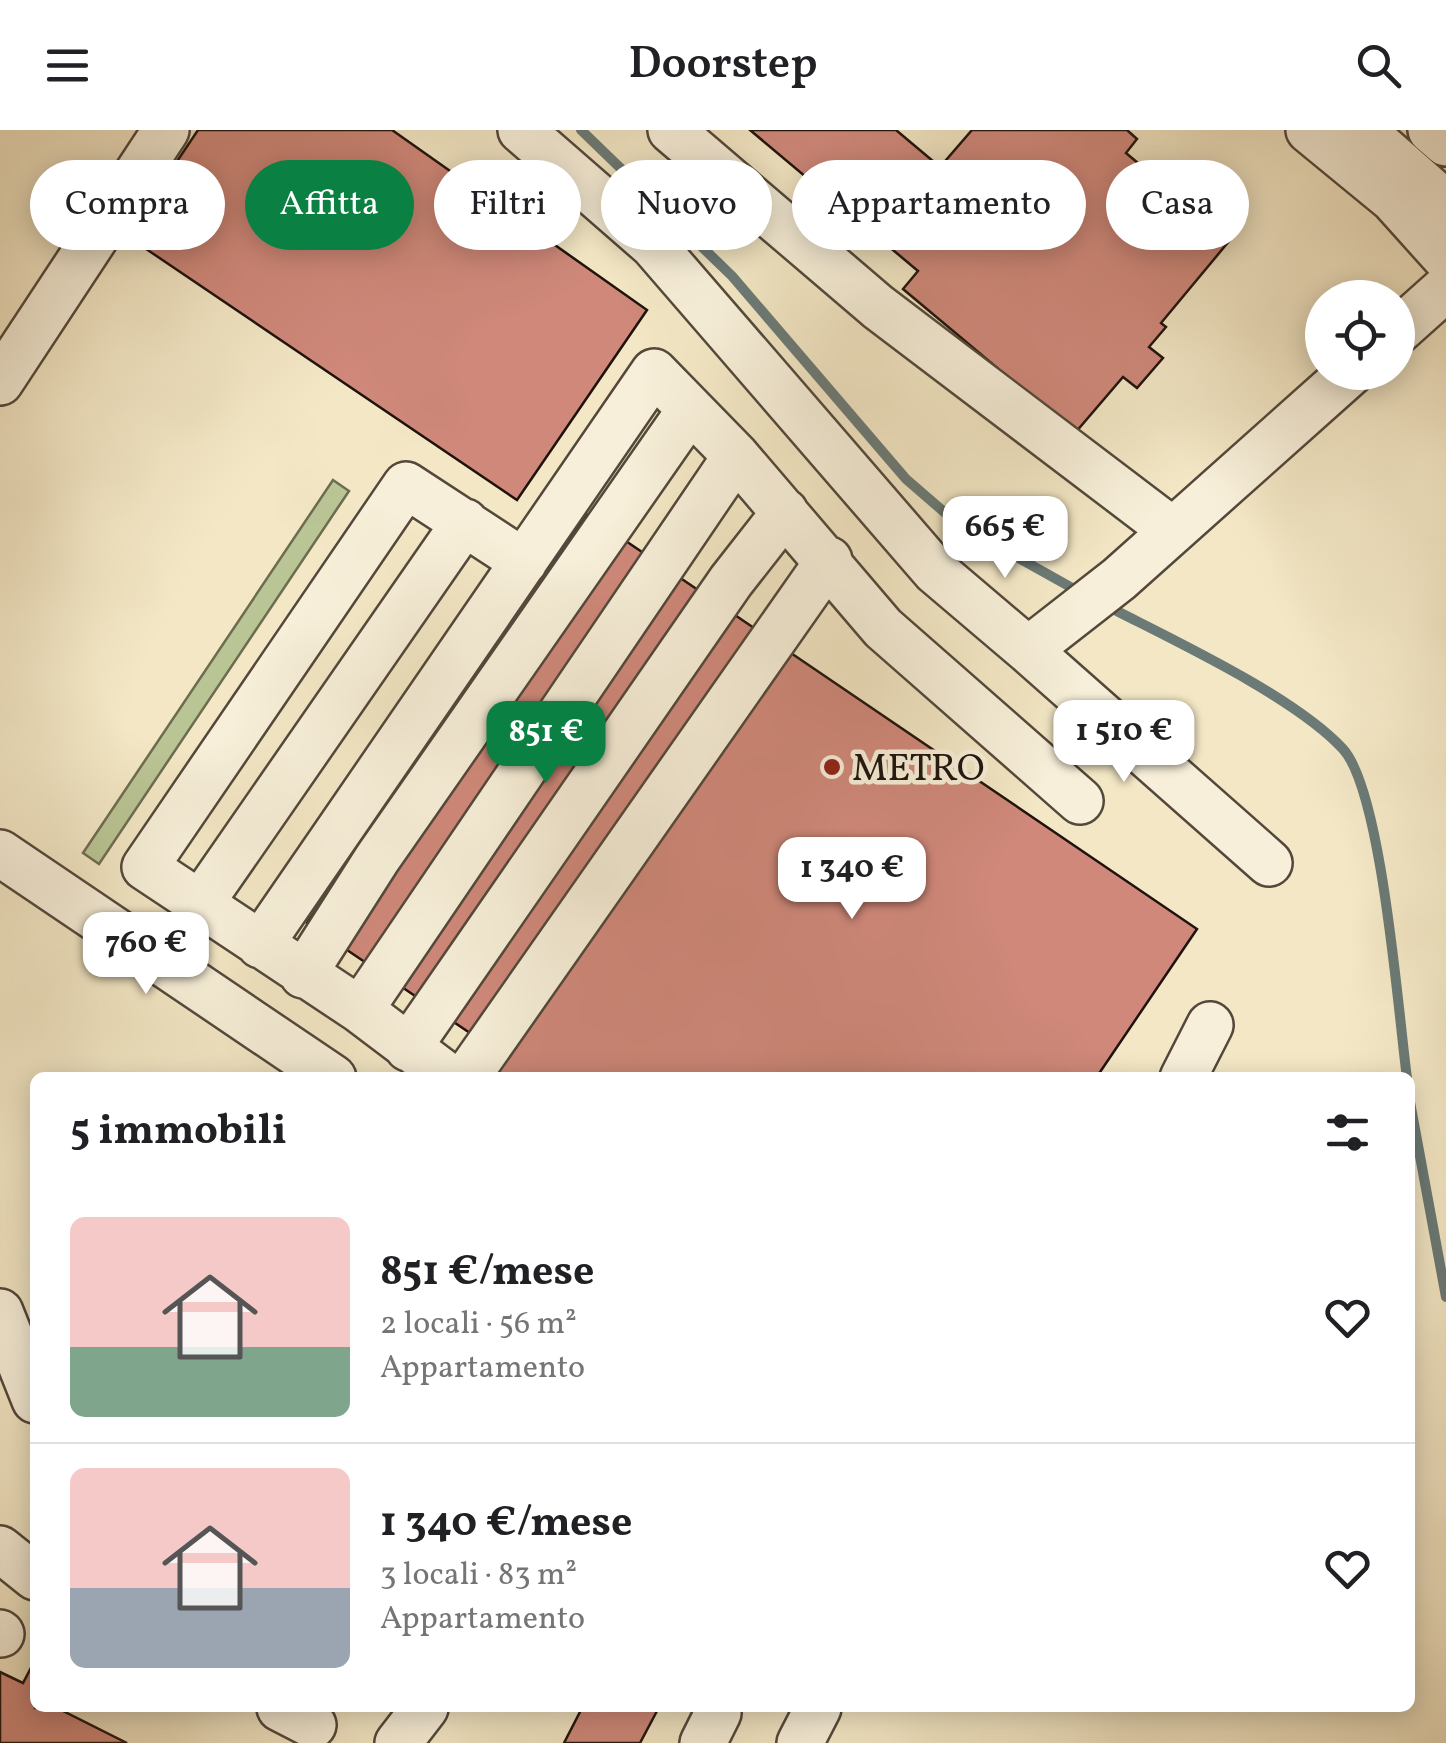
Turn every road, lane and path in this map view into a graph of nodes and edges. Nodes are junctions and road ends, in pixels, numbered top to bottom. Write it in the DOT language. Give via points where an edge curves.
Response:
graph roads {
  1 [pos="166,130"];
  2 [pos="521,130"];
  3 [pos="671,130"];
  4 [pos="1309,130"];
  5 [pos="1362,130"];
  6 [pos="1431,130"];
  7 [pos="1446,143"];
  8 [pos="1446,204"];
  9 [pos="1446,258"];
  10 [pos="1446,288"];
  11 [pos="1415,316"];
  12 [pos="0,382"];
  13 [pos="1331,390"];
  14 [pos="690,410"];
  15 [pos="736,456"];
  16 [pos="785,512"];
  17 [pos="465,522"];
  18 [pos="1173,531"];
  19 [pos="829,560"];
  20 [pos="524,562"];
  21 [pos="1028,650"];
  22 [pos="246,723"];
  23 [pos="300,759"];
  24 [pos="361,798"];
  25 [pos="1080,802"];
  26 [pos="0,853"];
  27 [pos="1269,863"];
  28 [pos="200,904"];
  29 [pos="260,945"];
  30 [pos="302,975"];
  31 [pos="360,1010"];
  32 [pos="1210,1025"];
  33 [pos="408,1048"];
  34 [pos="324,1072"];
  35 [pos="442,1072"];
  36 [pos="470,1072"];
  37 [pos="1186,1072"];
  38 [pos="0,1312"];
  39 [pos="30,1387"];
  40 [pos="0,1549"];
  41 [pos="30,1573"];
  42 [pos="422,1712"];
  43 [pos="717,1712"];
  44 [pos="816,1712"];
  45 [pos="398,1743"];
  46 [pos="703,1743"];
  47 [pos="800,1743"];
  1 -- 12 [label="street"];
  2 -- 21 [label="street" via="653,245 935,571"];
  3 -- 18 [label="street" via="878,307"];
  4 -- 9 [label="street" via="1393,199"];
  5 -- 8 [label="street"];
  6 -- 7 [label="street"];
  10 -- 11 [label="street"];
  13 -- 18 [label="street"];
  14 -- 15 [label="street"];
  14 -- 20 [label="street" via="654,372"];
  14 -- 30 [label="street"];
  15 -- 16 [label="street"];
  15 -- 31 [label="street"];
  16 -- 19 [label="street"];
  16 -- 33 [label="street"];
  17 -- 20 [label="street"];
  17 -- 22 [label="street" via="406,485"];
  17 -- 23 [label="street"];
  18 -- 21 [label="street"];
  19 -- 25 [label="street" via="883,628"];
  19 -- 36 [label="street"];
  20 -- 24 [label="street"];
  21 -- 27 [label="street"];
  22 -- 23 [label="street"];
  22 -- 28 [label="street" via="144,867"];
  23 -- 24 [label="street"];
  23 -- 28 [label="street"];
  24 -- 29 [label="street"];
  26 -- 34 [label="street"];
  28 -- 29 [label="street"];
  29 -- 30 [label="street"];
  30 -- 31 [label="street"];
  31 -- 33 [label="street"];
  32 -- 37 [label="street"];
  33 -- 35 [label="street"];
  38 -- 39 [label="street"];
  40 -- 41 [label="street"];
  42 -- 45 [label="street"];
  43 -- 46 [label="street"];
  44 -- 47 [label="street"];
}
